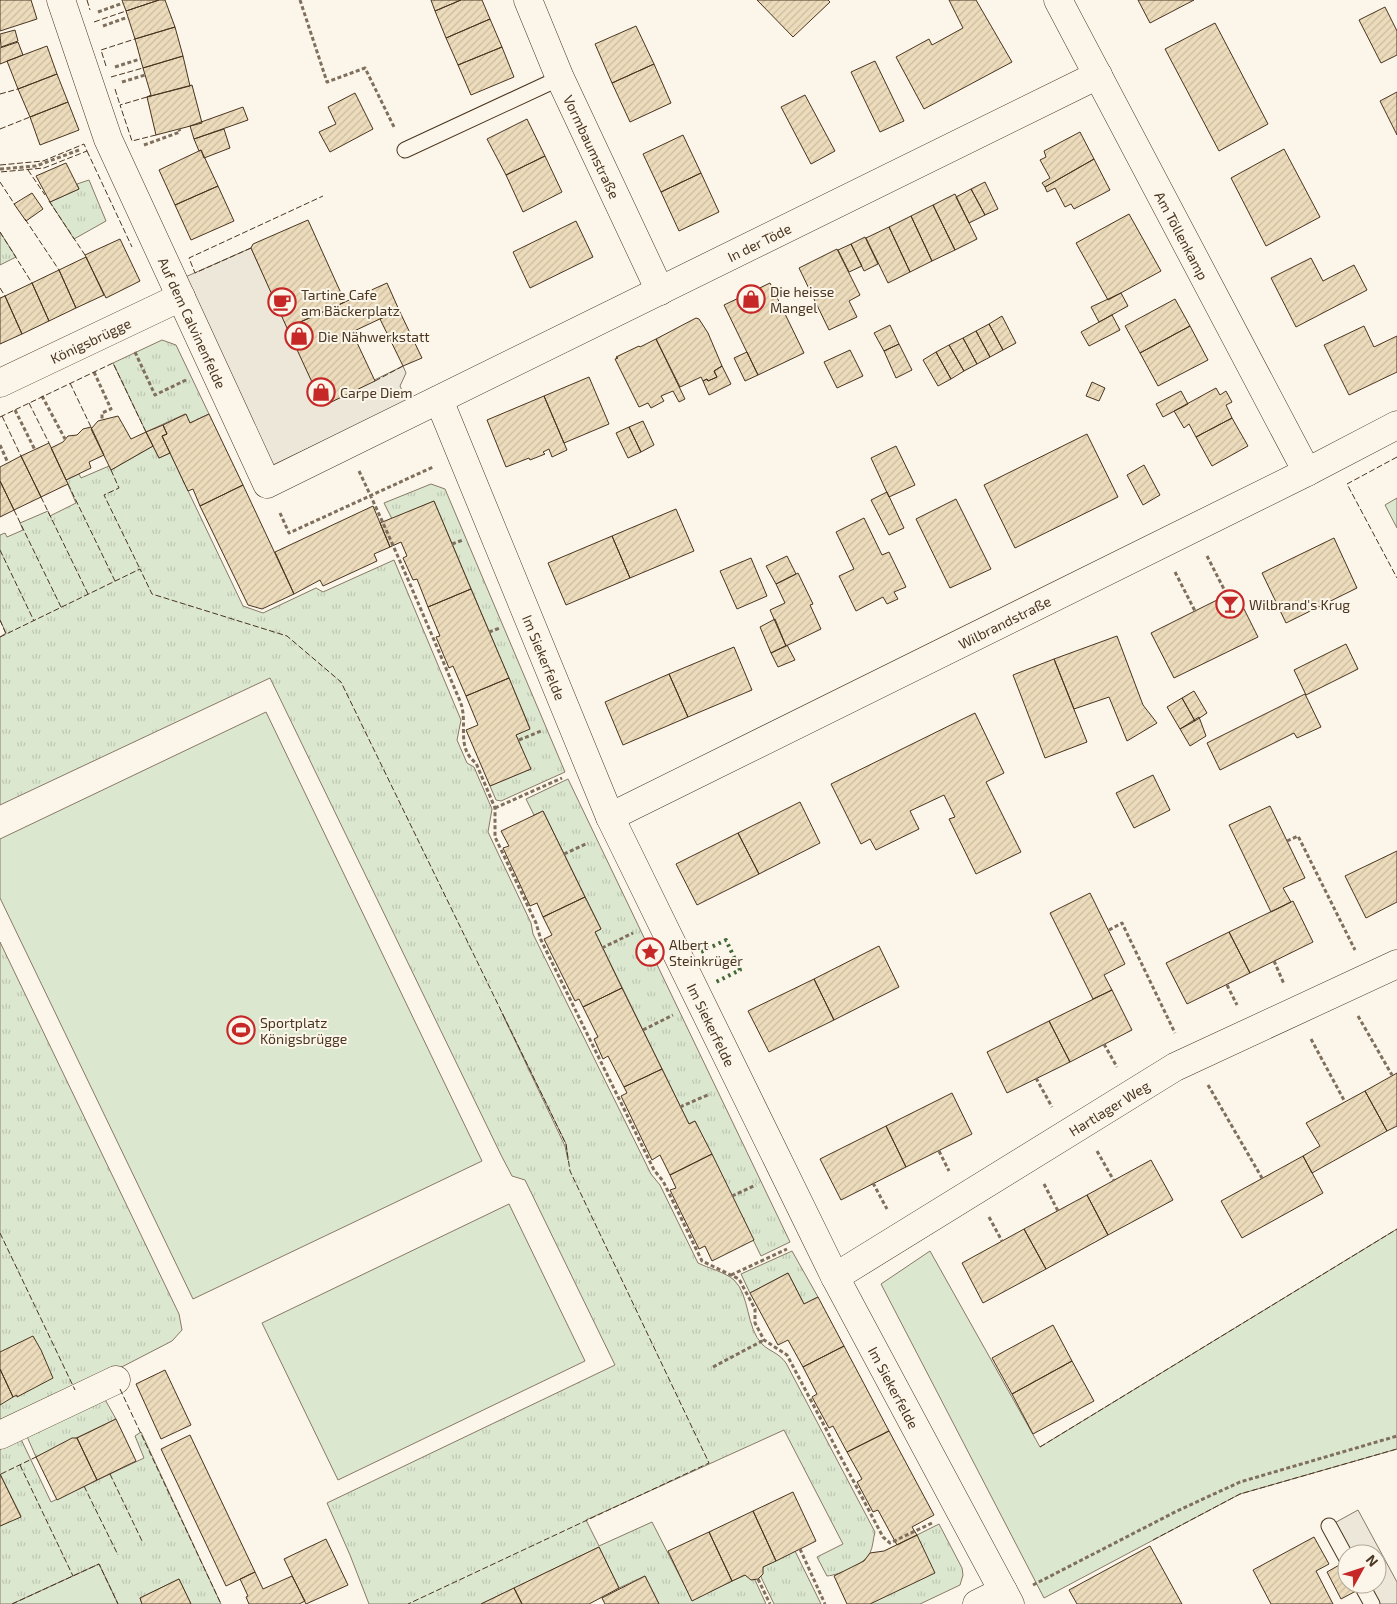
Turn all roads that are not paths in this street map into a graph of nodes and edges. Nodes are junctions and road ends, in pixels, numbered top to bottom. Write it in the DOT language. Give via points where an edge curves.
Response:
graph roads {
  1 [pos="61,0"];
  2 [pos="528,0"];
  3 [pos="1058,0"];
  4 [pos="1098,75"];
  5 [pos="560,78"];
  6 [pos="405,150"];
  7 [pos="660,291"];
  8 [pos="180,296"];
  9 [pos="6,393"];
  10 [pos="430,405"];
  11 [pos="1397,425"];
  12 [pos="1307,472"];
  13 [pos="610,817"];
  14 [pos="1397,964"];
  15 [pos="835,1277"];
  16 [pos="116,1380"];
  17 [pos="0,1435"];
  18 [pos="1329,1526"];
  19 [pos="1339,1544"];
  20 [pos="1007,1598"];
  21 [pos="977,1604"];
  1 -- 8 [label="street, Auf dem Calvinenfelde" via="111,147"];
  2 -- 5 [label="street, Vormbaumstraße"];
  3 -- 4 [label="street, Am Töllenkamp"];
  4 -- 7 [label="street, In der Töde"];
  4 -- 12 [label="street, Am Töllenkamp"];
  5 -- 6 [label="lane"];
  5 -- 7 [label="street, Vormbaumstraße"];
  7 -- 10 [label="street, In der Töde"];
  8 -- 9 [label="street, Königsbrügge" via="122,325"];
  8 -- 10 [label="street, Auf dem Calvinenfelde" via="267,484"];
  10 -- 13 [label="street, Im Siekerfelde" via="461,454"];
  11 -- 12 [label="street, Wilbrandstraße"];
  12 -- 13 [label="street, Wilbrandstraße"];
  13 -- 15 [label="street, Im Siekerfelde"];
  14 -- 15 [label="street, Hartlager Weg" via="1190,1060"];
  15 -- 20 [label="street, Im Siekerfelde"];
  16 -- 17 [label="street"];
  18 -- 19 [label="lane"];
  20 -- 21 [label="street"];
}
